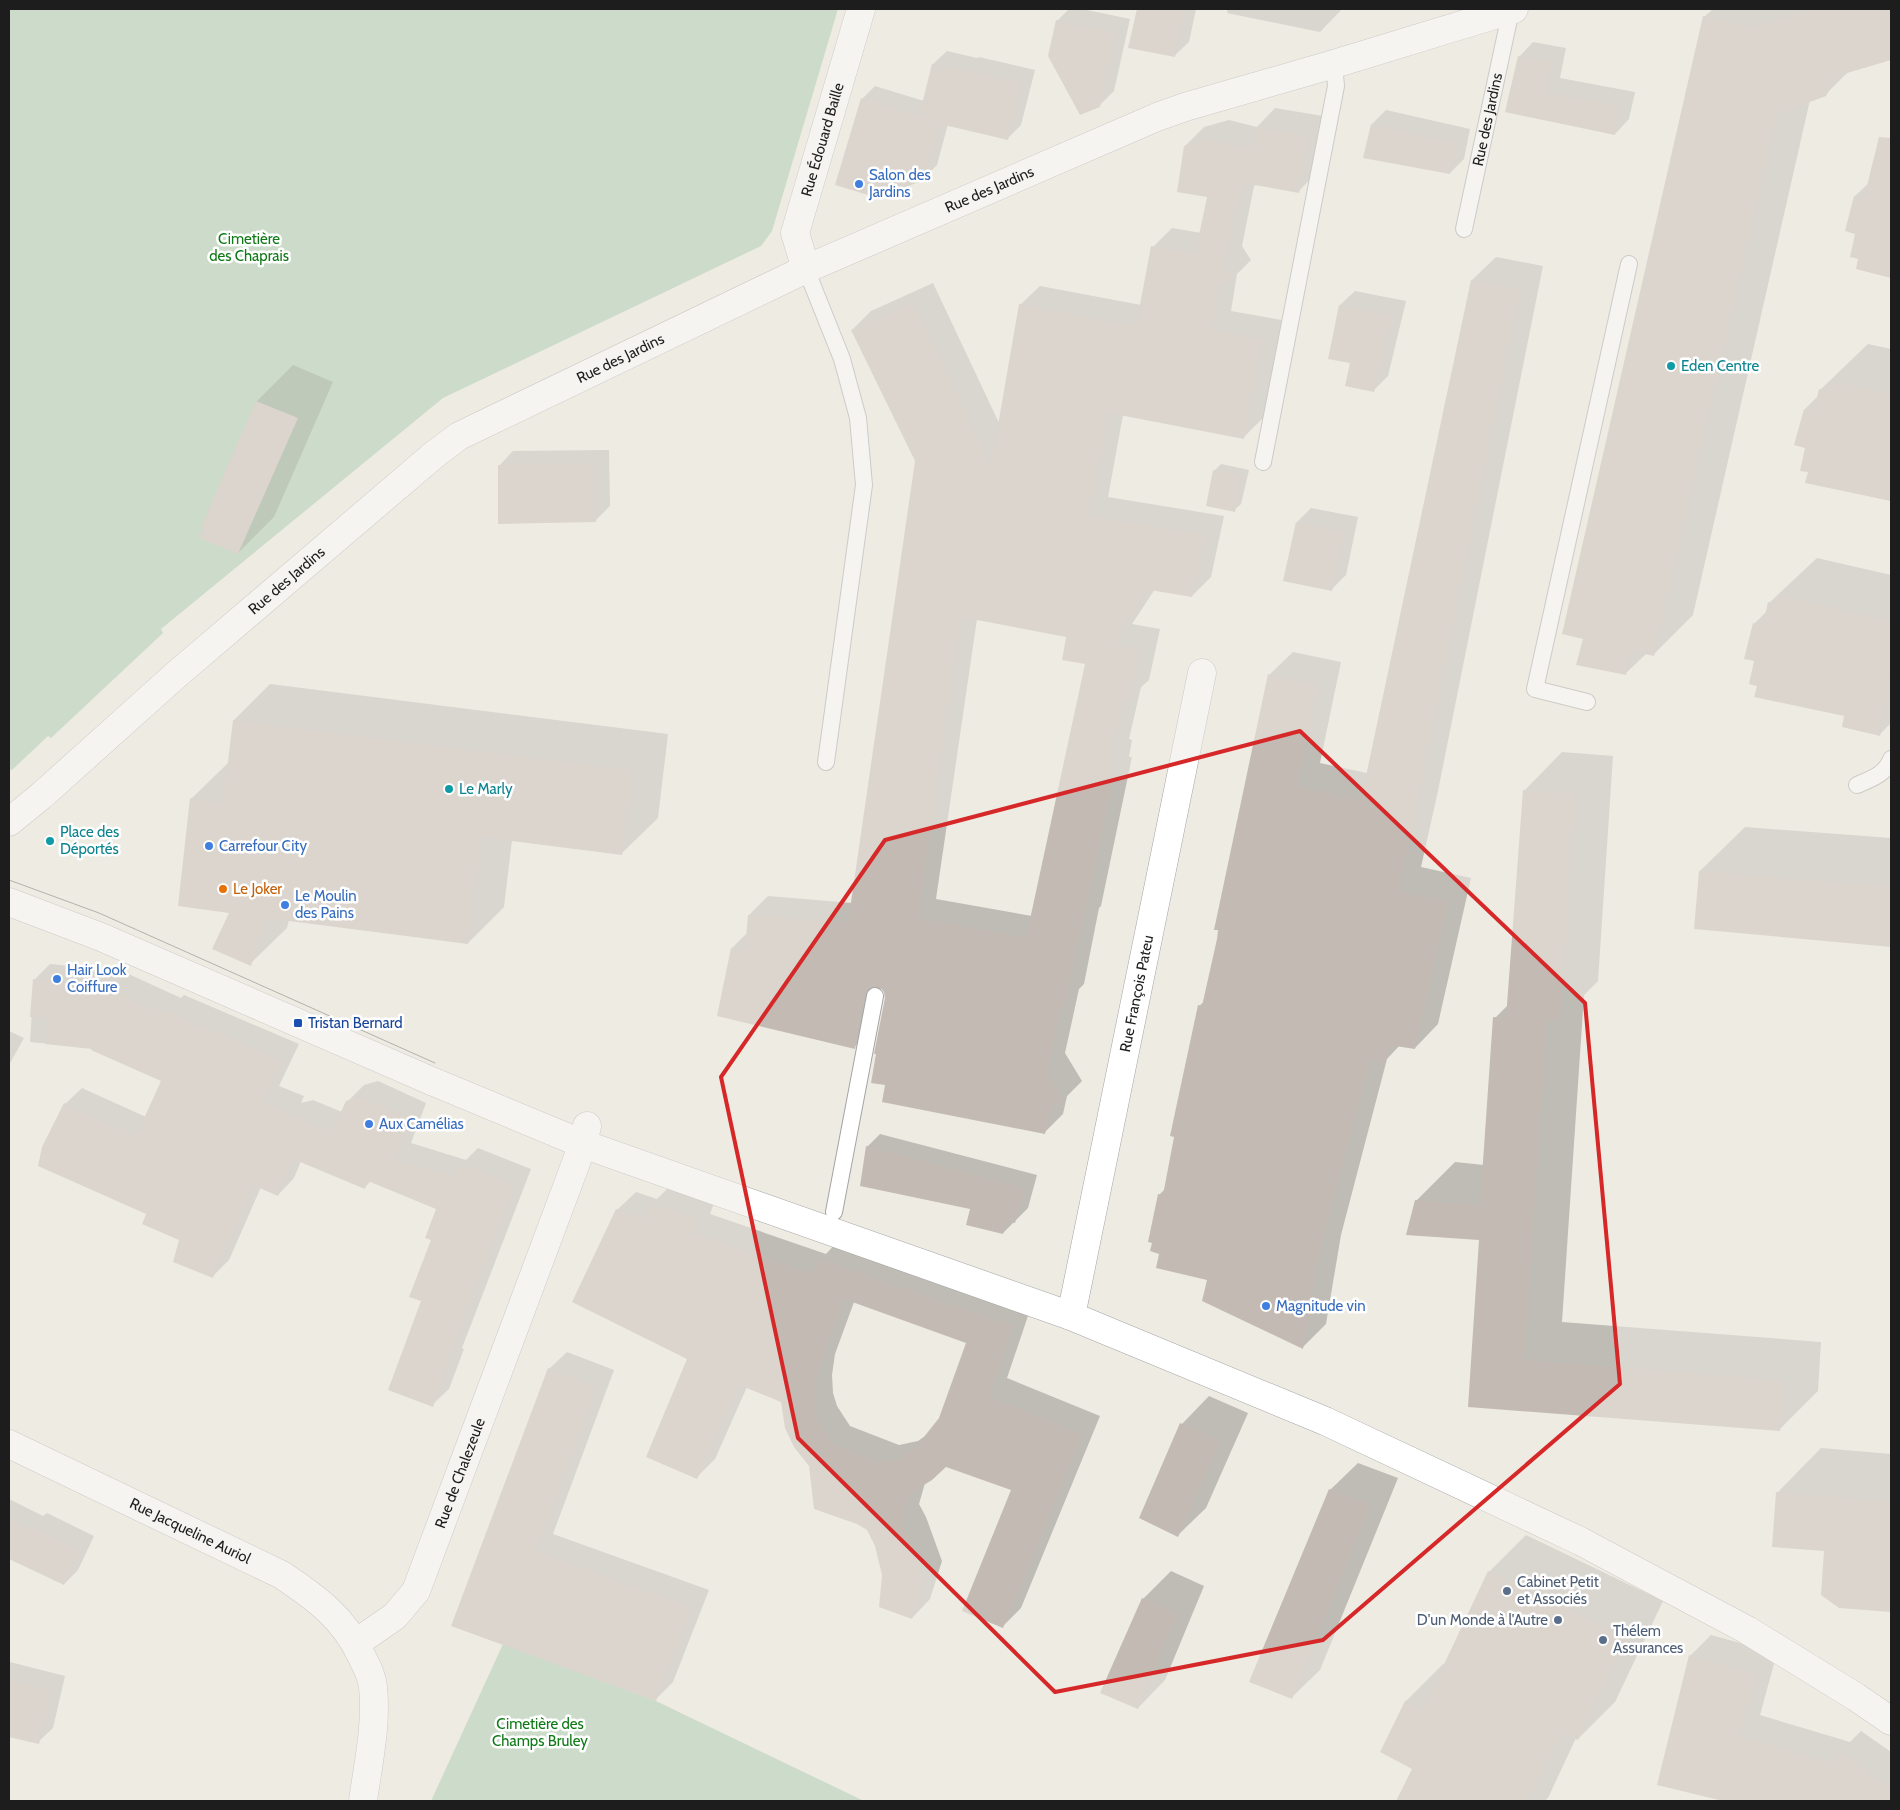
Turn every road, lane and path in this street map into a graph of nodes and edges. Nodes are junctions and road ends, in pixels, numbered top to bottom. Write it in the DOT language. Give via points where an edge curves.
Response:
graph roads {
  1 [pos="861,9"];
  2 [pos="1512,9"];
  3 [pos="1334,64"];
  4 [pos="1464,230"];
  5 [pos="1629,264"];
  6 [pos="806,269"];
  7 [pos="1263,462"];
  8 [pos="1202,673"];
  9 [pos="1588,702"];
  10 [pos="1891,759"];
  11 [pos="826,762"];
  12 [pos="1857,785"];
  13 [pos="9,822"];
  14 [pos="9,902"];
  15 [pos="874,996"];
  16 [pos="585,1135"];
  17 [pos="834,1212"];
  18 [pos="1073,1306"];
  19 [pos="9,1444"];
  20 [pos="356,1643"];
  21 [pos="1891,1700"];
  22 [pos="1891,1721"];
  23 [pos="364,1801"];
  1 -- 6 [label="street, Rue Édouard Baille" via="795,233"];
  2 -- 3 [label="street, Rue des Jardins"];
  2 -- 4 [label="lane, Rue des Jardins"];
  3 -- 6 [label="street, Rue des Jardins" via="1157,117"];
  3 -- 7 [label="lane" via="1336,86"];
  5 -- 9 [label="lane" via="1535,689"];
  6 -- 11 [label="lane" via="842,360 858,418 864,485"];
  6 -- 13 [label="street, Rue des Jardins" via="459,436 200,654"];
  8 -- 18 [label="street, Rue François Pateu"];
  10 -- 12 [label="lane" via="1880,776"];
  14 -- 16 [label="street"];
  15 -- 17 [label="lane"];
  16 -- 17 [label="street"];
  16 -- 18 [label="street"];
  16 -- 20 [label="street, Rue de Chalezeule" via="416,1591 395,1616"];
  17 -- 18 [label="street"];
  18 -- 21 [label="street" via="1314,1400 1598,1532 1719,1594 1854,1674"];
  18 -- 22 [label="street" via="1580,1541 1747,1630"];
  19 -- 20 [label="street, Rue Jacqueline Auriol" via="282,1575 317,1599 341,1622"];
  20 -- 23 [label="street" via="373,1685 374,1716"];
}
